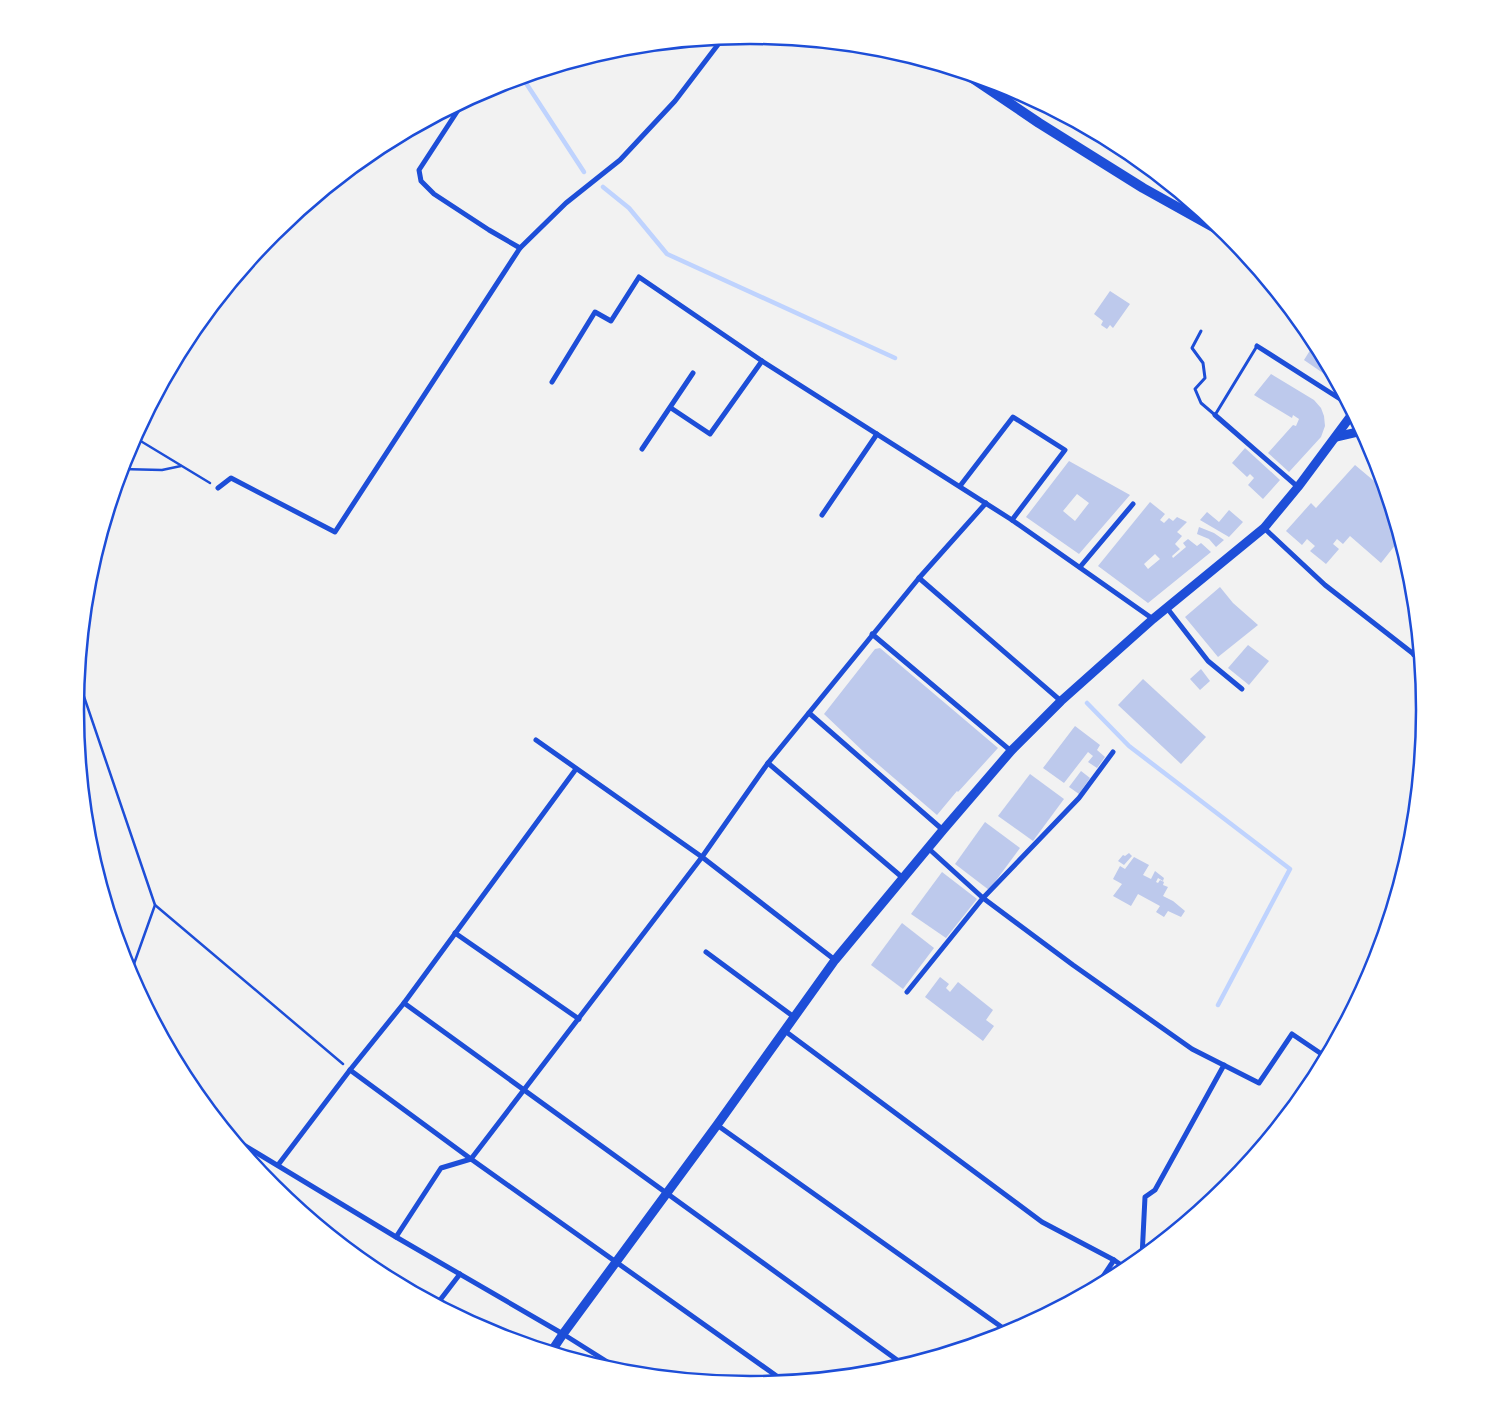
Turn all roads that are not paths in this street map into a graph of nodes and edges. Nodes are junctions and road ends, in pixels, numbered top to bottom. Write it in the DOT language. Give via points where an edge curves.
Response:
graph roads {
  1 [pos="718,45"];
  2 [pos="986,87"];
  3 [pos="458,111"];
  4 [pos="1201,220"];
  5 [pos="520,248"];
  6 [pos="1201,331"];
  7 [pos="1257,346"];
  8 [pos="762,361"];
  9 [pos="693,373"];
  10 [pos="552,382"];
  11 [pos="1339,398"];
  12 [pos="671,408"];
  13 [pos="1216,416"];
  14 [pos="1349,418"];
  15 [pos="1356,433"];
  16 [pos="877,434"];
  17 [pos="1336,438"];
  18 [pos="642,450"];
  19 [pos="960,486"];
  20 [pos="1298,487"];
  21 [pos="218,488"];
  22 [pos="986,503"];
  23 [pos="1133,504"];
  24 [pos="822,515"];
  25 [pos="1012,520"];
  26 [pos="1264,528"];
  27 [pos="1080,567"];
  28 [pos="919,578"];
  29 [pos="1167,608"];
  30 [pos="1153,620"];
  31 [pos="872,634"];
  32 [pos="1414,656"];
  33 [pos="1242,689"];
  34 [pos="1061,701"];
  35 [pos="809,713"];
  36 [pos="536,740"];
  37 [pos="1011,751"];
  38 [pos="1113,752"];
  39 [pos="768,763"];
  40 [pos="576,768"];
  41 [pos="943,830"];
  42 [pos="928,848"];
  43 [pos="702,857"];
  44 [pos="903,878"];
  45 [pos="983,898"];
  46 [pos="455,933"];
  47 [pos="706,952"];
  48 [pos="835,960"];
  49 [pos="907,992"];
  50 [pos="404,1003"];
  51 [pos="794,1017"];
  52 [pos="578,1019"];
  53 [pos="784,1031"];
  54 [pos="1321,1053"];
  55 [pos="1224,1065"];
  56 [pos="350,1070"];
  57 [pos="524,1089"];
  58 [pos="717,1126"];
  59 [pos="247,1147"];
  60 [pos="471,1159"];
  61 [pos="278,1165"];
  62 [pos="667,1193"];
  63 [pos="396,1237"];
  64 [pos="1142,1248"];
  65 [pos="1114,1260"];
  66 [pos="617,1261"];
  67 [pos="1120,1264"];
  68 [pos="1105,1273"];
  69 [pos="460,1274"];
  70 [pos="440,1300"];
  71 [pos="1002,1327"];
  72 [pos="563,1334"];
  73 [pos="555,1347"];
  74 [pos="603,1359"];
  75 [pos="896,1359"];
  76 [pos="776,1375"];
  1 -- 5 [label="street" via="675,101 620,160 566,203"];
  2 -- 4 [label="main road" via="1135,183"];
  3 -- 5 [label="street" via="419,170 421,181 434,194"];
  5 -- 21 [label="street" via="335,532 231,478"];
  6 -- 13 [label="lane" via="1192,348 1203,363 1204,378 1195,389 1200,403"];
  7 -- 11 [label="street"];
  7 -- 13 [label="lane"];
  8 -- 10 [label="street" via="640,277 611,321 595,312"];
  8 -- 12 [label="street" via="710,434"];
  8 -- 16 [label="street"];
  9 -- 12 [label="street"];
  12 -- 18 [label="street"];
  13 -- 20 [label="street"];
  14 -- 17 [label="main road"];
  15 -- 17 [label="main road"];
  16 -- 19 [label="street"];
  16 -- 24 [label="street"];
  17 -- 20 [label="main road"];
  19 -- 22 [label="street"];
  19 -- 25 [label="street" via="1013,417 1064,450"];
  20 -- 26 [label="main road"];
  22 -- 25 [label="street"];
  22 -- 28 [label="street"];
  23 -- 27 [label="street"];
  25 -- 27 [label="street"];
  26 -- 29 [label="main road"];
  26 -- 32 [label="street" via="1325,585"];
  27 -- 30 [label="street"];
  28 -- 31 [label="street"];
  28 -- 34 [label="street"];
  29 -- 30 [label="main road"];
  29 -- 33 [label="street" via="1208,661"];
  30 -- 34 [label="main road"];
  31 -- 35 [label="street"];
  31 -- 37 [label="street"];
  34 -- 37 [label="main road"];
  35 -- 39 [label="street"];
  35 -- 41 [label="street"];
  36 -- 40 [label="street"];
  37 -- 41 [label="main road"];
  38 -- 45 [label="street" via="1079,798"];
  39 -- 43 [label="street"];
  39 -- 44 [label="street"];
  40 -- 43 [label="street"];
  40 -- 46 [label="street"];
  41 -- 42 [label="main road"];
  42 -- 44 [label="main road"];
  42 -- 45 [label="street"];
  43 -- 48 [label="street"];
  43 -- 52 [label="street"];
  44 -- 48 [label="main road"];
  45 -- 49 [label="street"];
  45 -- 55 [label="street" via="1192,1049"];
  46 -- 50 [label="street"];
  46 -- 52 [label="street"];
  47 -- 51 [label="street"];
  48 -- 51 [label="main road"];
  50 -- 56 [label="street"];
  50 -- 57 [label="street"];
  51 -- 53 [label="main road"];
  52 -- 57 [label="street"];
  53 -- 58 [label="main road"];
  53 -- 65 [label="street" via="1042,1222"];
  54 -- 55 [label="street" via="1292,1034 1259,1083"];
  55 -- 64 [label="street" via="1155,1190 1145,1197"];
  56 -- 60 [label="street"];
  56 -- 61 [label="street"];
  57 -- 60 [label="street"];
  57 -- 62 [label="street"];
  58 -- 62 [label="main road"];
  58 -- 71 [label="street"];
  59 -- 61 [label="street"];
  60 -- 63 [label="street" via="441,1168"];
  60 -- 66 [label="street"];
  61 -- 63 [label="street"];
  62 -- 66 [label="main road"];
  62 -- 75 [label="street"];
  63 -- 69 [label="street"];
  65 -- 67 [label="street"];
  65 -- 68 [label="street"];
  66 -- 72 [label="main road"];
  66 -- 76 [label="street"];
  69 -- 70 [label="street"];
  69 -- 72 [label="street"];
  72 -- 73 [label="main road"];
  72 -- 74 [label="street"];
}
